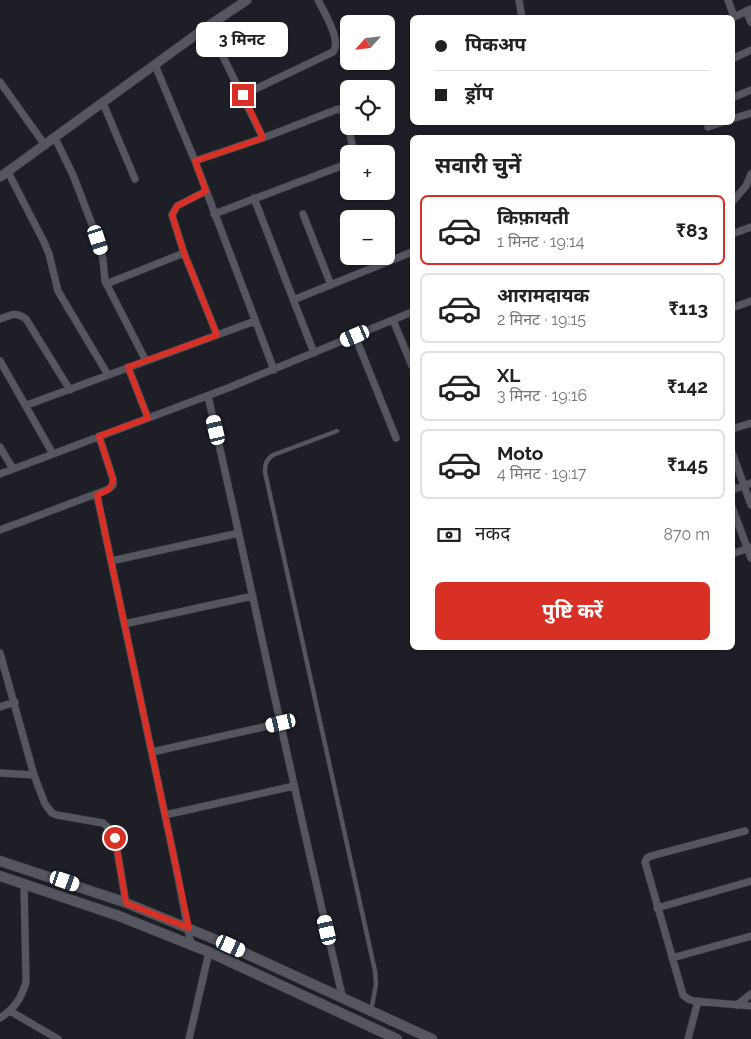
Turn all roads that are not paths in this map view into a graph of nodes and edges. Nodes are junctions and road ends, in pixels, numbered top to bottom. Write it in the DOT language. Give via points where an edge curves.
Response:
graph roads {
  1 [pos="248,0"];
  2 [pos="318,0"];
  3 [pos="519,0"];
  4 [pos="728,0"];
  5 [pos="748,10"];
  6 [pos="522,15"];
  7 [pos="732,15"];
  8 [pos="735,16"];
  9 [pos="751,22"];
  10 [pos="208,26"];
  11 [pos="751,50"];
  12 [pos="735,58"];
  13 [pos="155,65"];
  14 [pos="0,82"];
  15 [pos="751,90"];
  16 [pos="243,95"];
  17 [pos="735,97"];
  18 [pos="103,103"];
  19 [pos="751,113"];
  20 [pos="735,118"];
  21 [pos="714,125"];
  22 [pos="708,127"];
  23 [pos="55,138"];
  24 [pos="263,138"];
  25 [pos="45,145"];
  26 [pos="352,145"];
  27 [pos="195,161"];
  28 [pos="340,166"];
  29 [pos="8,172"];
  30 [pos="751,174"];
  31 [pos="0,178"];
  32 [pos="135,179"];
  33 [pos="206,191"];
  34 [pos="254,198"];
  35 [pos="735,199"];
  36 [pos="214,214"];
  37 [pos="303,214"];
  38 [pos="751,227"];
  39 [pos="735,233"];
  40 [pos="184,253"];
  41 [pos="410,253"];
  42 [pos="106,284"];
  43 [pos="332,285"];
  44 [pos="293,300"];
  45 [pos="751,301"];
  46 [pos="735,307"];
  47 [pos="410,313"];
  48 [pos="0,319"];
  49 [pos="393,320"];
  50 [pos="255,321"];
  51 [pos="217,335"];
  52 [pos="355,336"];
  53 [pos="314,353"];
  54 [pos="146,360"];
  55 [pos="0,361"];
  56 [pos="410,361"];
  57 [pos="128,367"];
  58 [pos="274,370"];
  59 [pos="108,375"];
  60 [pos="70,390"];
  61 [pos="208,396"];
  62 [pos="27,405"];
  63 [pos="148,418"];
  64 [pos="751,423"];
  65 [pos="735,428"];
  66 [pos="337,431"];
  67 [pos="99,436"];
  68 [pos="396,438"];
  69 [pos="0,447"];
  70 [pos="53,454"];
  71 [pos="735,458"];
  72 [pos="12,469"];
  73 [pos="0,474"];
  74 [pos="748,484"];
  75 [pos="735,489"];
  76 [pos="97,495"];
  77 [pos="751,505"];
  78 [pos="735,514"];
  79 [pos="0,530"];
  80 [pos="239,533"];
  81 [pos="749,547"];
  82 [pos="735,553"];
  83 [pos="751,558"];
  84 [pos="111,561"];
  85 [pos="254,596"];
  86 [pos="124,624"];
  87 [pos="0,654"];
  88 [pos="15,702"];
  89 [pos="0,707"];
  90 [pos="281,723"];
  91 [pos="152,752"];
  92 [pos="0,774"];
  93 [pos="34,775"];
  94 [pos="294,786"];
  95 [pos="165,815"];
  96 [pos="745,831"];
  97 [pos="0,861"];
  98 [pos="0,876"];
  99 [pos="751,882"];
  100 [pos="24,884"];
  101 [pos="126,903"];
  102 [pos="657,908"];
  103 [pos="189,928"];
  104 [pos="751,936"];
  105 [pos="191,945"];
  106 [pos="209,952"];
  107 [pos="672,958"];
  108 [pos="751,994"];
  109 [pos="343,998"];
  110 [pos="698,1001"];
  111 [pos="737,1005"];
  112 [pos="751,1006"];
  113 [pos="10,1011"];
  114 [pos="371,1011"];
  115 [pos="0,1018"];
  116 [pos="58,1039"];
  117 [pos="189,1039"];
  118 [pos="397,1039"];
  119 [pos="432,1039"];
  120 [pos="688,1039"];
  1 -- 10 [label="street"];
  2 -- 16 [label="street" via="335,36 335,50"];
  3 -- 6 [label="street"];
  4 -- 7 [label="street"];
  5 -- 8 [label="street"];
  5 -- 9 [label="street"];
  10 -- 13 [label="street"];
  10 -- 16 [label="street"];
  11 -- 12 [label="street"];
  13 -- 18 [label="street"];
  13 -- 27 [label="street"];
  14 -- 25 [label="street"];
  15 -- 17 [label="street"];
  16 -- 24 [label="street"];
  18 -- 23 [label="street"];
  18 -- 32 [label="street"];
  19 -- 20 [label="street"];
  21 -- 22 [label="street"];
  23 -- 25 [label="street"];
  23 -- 42 [label="street" via="98,240"];
  24 -- 26 [label="street" via="338,109 346,113"];
  24 -- 27 [label="street"];
  25 -- 29 [label="street"];
  27 -- 33 [label="street"];
  28 -- 34 [label="street"];
  29 -- 31 [label="street"];
  29 -- 59 [label="street" via="44,242 64,303"];
  30 -- 35 [label="street"];
  33 -- 36 [label="street"];
  33 -- 40 [label="street" via="173,210 173,221"];
  34 -- 36 [label="street"];
  34 -- 44 [label="street"];
  36 -- 50 [label="street"];
  37 -- 43 [label="street"];
  38 -- 39 [label="street"];
  40 -- 42 [label="street"];
  40 -- 51 [label="street"];
  41 -- 43 [label="street"];
  42 -- 54 [label="street"];
  43 -- 44 [label="street"];
  44 -- 53 [label="street"];
  45 -- 46 [label="street"];
  47 -- 49 [label="street"];
  48 -- 60 [label="street" via="15,313 26,319"];
  49 -- 52 [label="street"];
  49 -- 56 [label="street"];
  50 -- 51 [label="street"];
  50 -- 58 [label="street"];
  51 -- 54 [label="street"];
  52 -- 53 [label="street"];
  52 -- 68 [label="street"];
  53 -- 58 [label="street"];
  54 -- 57 [label="street"];
  55 -- 62 [label="street"];
  57 -- 59 [label="street"];
  57 -- 63 [label="street"];
  58 -- 61 [label="street"];
  59 -- 60 [label="street"];
  60 -- 62 [label="street"];
  61 -- 63 [label="street"];
  61 -- 80 [label="street"];
  62 -- 70 [label="street"];
  63 -- 67 [label="street"];
  64 -- 65 [label="street"];
  66 -- 114 [label="lane" via="273,455 265,464 265,472 375,971"];
  67 -- 70 [label="street"];
  67 -- 76 [label="street" via="113,479 109,489"];
  69 -- 72 [label="street"];
  70 -- 72 [label="street"];
  71 -- 74 [label="street"];
  72 -- 73 [label="street"];
  74 -- 75 [label="street"];
  74 -- 77 [label="street"];
  76 -- 79 [label="street"];
  76 -- 84 [label="street"];
  78 -- 81 [label="street"];
  80 -- 84 [label="street"];
  80 -- 85 [label="street"];
  81 -- 82 [label="street"];
  81 -- 83 [label="street"];
  84 -- 86 [label="street"];
  85 -- 86 [label="street"];
  85 -- 90 [label="street"];
  86 -- 91 [label="street"];
  87 -- 88 [label="street"];
  88 -- 89 [label="street"];
  88 -- 93 [label="street"];
  90 -- 91 [label="street"];
  90 -- 94 [label="street"];
  91 -- 95 [label="street"];
  92 -- 93 [label="street"];
  93 -- 101 [label="street" via="52,813 102,823 112,830"];
  94 -- 95 [label="street"];
  94 -- 109 [label="street"];
  95 -- 103 [label="street"];
  96 -- 102 [label="street" via="647,858 646,867"];
  97 -- 101 [label="main road"];
  98 -- 100 [label="main road"];
  99 -- 102 [label="street"];
  100 -- 105 [label="main road" via="119,916"];
  100 -- 113 [label="street" via="26,982 22,996"];
  101 -- 103 [label="main road"];
  102 -- 107 [label="street"];
  103 -- 105 [label="street"];
  103 -- 109 [label="main road"];
  104 -- 107 [label="street"];
  105 -- 106 [label="main road"];
  106 -- 117 [label="street"];
  106 -- 118 [label="main road"];
  107 -- 110 [label="street" via="683,994"];
  108 -- 111 [label="street"];
  109 -- 114 [label="main road"];
  110 -- 111 [label="street"];
  110 -- 120 [label="street"];
  111 -- 112 [label="street"];
  113 -- 115 [label="street"];
  113 -- 116 [label="street"];
  114 -- 119 [label="main road"];
}
